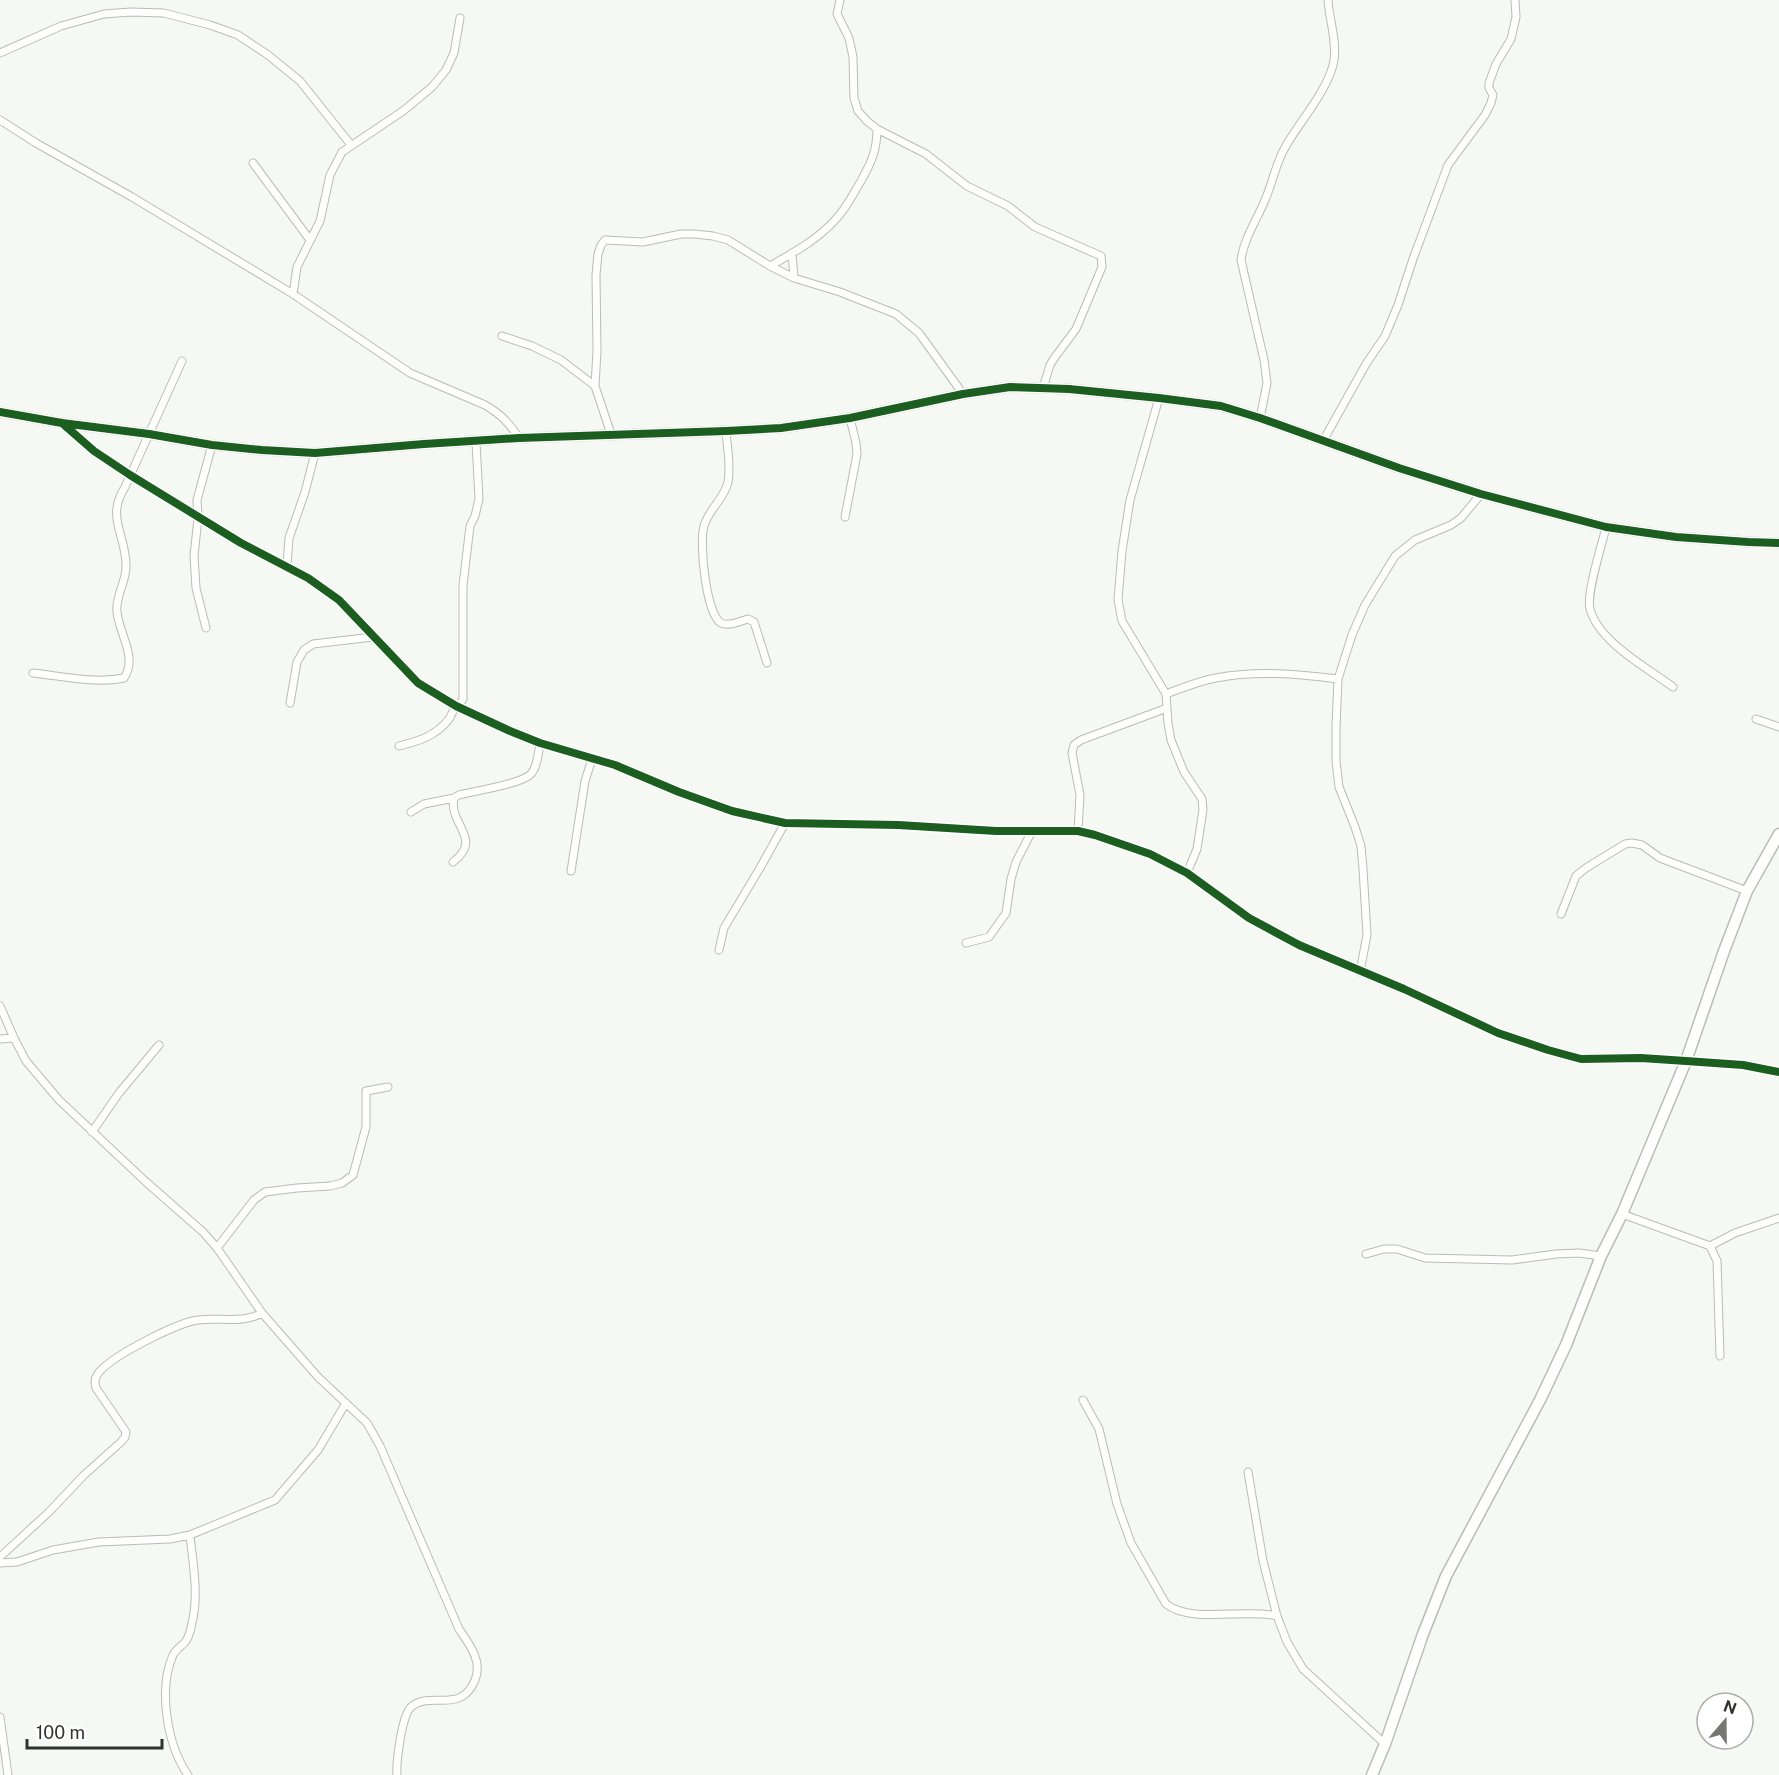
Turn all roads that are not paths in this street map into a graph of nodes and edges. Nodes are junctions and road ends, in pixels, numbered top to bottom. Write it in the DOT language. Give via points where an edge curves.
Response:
graph roads {
  1 [pos="840,0"];
  2 [pos="1328,0"];
  3 [pos="1515,0"];
  4 [pos="460,18"];
  5 [pos="0,53"];
  6 [pos="0,120"];
  7 [pos="877,129"];
  8 [pos="893,136"];
  9 [pos="878,144"];
  10 [pos="351,145"];
  11 [pos="253,164"];
  12 [pos="310,240"];
  13 [pos="792,254"];
  14 [pos="770,266"];
  15 [pos="794,278"];
  16 [pos="293,294"];
  17 [pos="502,336"];
  18 [pos="182,361"];
  19 [pos="595,386"];
  20 [pos="1043,388"];
  21 [pos="963,394"];
  22 [pos="1159,398"];
  23 [pos="0,412"];
  24 [pos="850,418"];
  25 [pos="1260,418"];
  26 [pos="62,423"];
  27 [pos="726,431"];
  28 [pos="149,434"];
  29 [pos="611,434"];
  30 [pos="519,438"];
  31 [pos="1323,441"];
  32 [pos="476,442"];
  33 [pos="212,445"];
  34 [pos="315,453"];
  35 [pos="130,475"];
  36 [pos="1481,494"];
  37 [pos="198,518"];
  38 [pos="845,518"];
  39 [pos="1606,527"];
  40 [pos="1779,543"];
  41 [pos="287,566"];
  42 [pos="206,628"];
  43 [pos="373,637"];
  44 [pos="767,663"];
  45 [pos="33,673"];
  46 [pos="1338,679"];
  47 [pos="1673,687"];
  48 [pos="1166,694"];
  49 [pos="290,703"];
  50 [pos="456,706"];
  51 [pos="1167,708"];
  52 [pos="1756,719"];
  53 [pos="1779,727"];
  54 [pos="540,743"];
  55 [pos="399,747"];
  56 [pos="592,759"];
  57 [pos="454,798"];
  58 [pos="411,812"];
  59 [pos="785,823"];
  60 [pos="1032,831"];
  61 [pos="1078,831"];
  62 [pos="1779,834"];
  63 [pos="453,862"];
  64 [pos="571,871"];
  65 [pos="1187,873"];
  66 [pos="1747,891"];
  67 [pos="1562,914"];
  68 [pos="966,943"];
  69 [pos="719,950"];
  70 [pos="1360,972"];
  71 [pos="0,1006"];
  72 [pos="14,1038"];
  73 [pos="0,1039"];
  74 [pos="159,1045"];
  75 [pos="1686,1061"];
  76 [pos="1779,1072"];
  77 [pos="388,1087"];
  78 [pos="92,1132"];
  79 [pos="1622,1214"];
  80 [pos="1779,1218"];
  81 [pos="1710,1246"];
  82 [pos="217,1248"];
  83 [pos="1366,1254"];
  84 [pos="1601,1256"];
  85 [pos="262,1313"];
  86 [pos="1720,1356"];
  87 [pos="1083,1400"];
  88 [pos="346,1403"];
  89 [pos="1248,1472"];
  90 [pos="190,1535"];
  91 [pos="0,1557"];
  92 [pos="0,1563"];
  93 [pos="1277,1616"];
  94 [pos="0,1717"];
  95 [pos="1385,1744"];
  96 [pos="8,1775"];
  97 [pos="188,1775"];
  98 [pos="397,1775"];
  99 [pos="1372,1775"];
  1 -- 7 [label="street" via="837,14 854,57 854,98 858,111"];
  2 -- 25 [label="street" via="1335,48 1331,72 1285,147 1241,260 1267,383"];
  3 -- 31 [label="street" via="1511,39 1489,83 1491,103 1448,165 1385,336"];
  4 -- 10 [label="street" via="454,53 432,87"];
  5 -- 10 [label="street" via="61,26 104,14 164,14 210,25 238,35 300,81"];
  6 -- 16 [label="street"];
  7 -- 8 [label="street"];
  7 -- 9 [label="street"];
  8 -- 9 [label="street"];
  8 -- 20 [label="street" via="926,154 967,186 1008,206 1035,227 1101,256 1102,267 1076,329 1050,365"];
  9 -- 13 [label="street" via="871,163 835,220"];
  10 -- 12 [label="street" via="334,166 320,220"];
  11 -- 12 [label="street"];
  12 -- 16 [label="street" via="297,267"];
  13 -- 14 [label="street"];
  13 -- 15 [label="street"];
  14 -- 15 [label="street"];
  14 -- 19 [label="street" via="728,240 712,236 681,234 643,242 605,240 598,254 596,275"];
  15 -- 21 [label="street" via="896,314 919,333"];
  16 -- 30 [label="street" via="411,374 497,412"];
  17 -- 19 [label="street" via="561,360"];
  18 -- 28 [label="street"];
  19 -- 29 [label="street"];
  20 -- 21 [label="street" via="1010,387"];
  20 -- 22 [label="street"];
  21 -- 24 [label="street"];
  22 -- 25 [label="street" via="1221,406"];
  22 -- 48 [label="street" via="1130,500 1118,600 1122,621"];
  23 -- 26 [label="street"];
  24 -- 27 [label="street"];
  24 -- 38 [label="street" via="857,454"];
  25 -- 31 [label="street"];
  26 -- 28 [label="street"];
  26 -- 35 [label="street"];
  27 -- 29 [label="street"];
  27 -- 44 [label="street" via="728,483 702,534 708,595 720,623 748,619 754,622"];
  28 -- 33 [label="street"];
  28 -- 35 [label="street"];
  29 -- 30 [label="street"];
  30 -- 32 [label="street"];
  31 -- 36 [label="street"];
  32 -- 34 [label="street"];
  32 -- 50 [label="street" via="479,499 470,526 463,585 464,692"];
  33 -- 34 [label="street"];
  33 -- 37 [label="street" via="197,500"];
  34 -- 41 [label="street" via="289,538"];
  35 -- 37 [label="street"];
  35 -- 45 [label="street" via="115,512 125,554 117,612 129,653 128,672 117,680"];
  36 -- 39 [label="street"];
  36 -- 46 [label="street" via="1461,518 1415,540 1395,556 1365,605"];
  37 -- 41 [label="street"];
  37 -- 42 [label="street" via="196,588"];
  39 -- 40 [label="street" via="1676,537"];
  39 -- 47 [label="street" via="1590,607 1600,629 1616,645"];
  41 -- 43 [label="street" via="339,600"];
  43 -- 49 [label="street" via="313,644 304,650 297,662"];
  43 -- 50 [label="street" via="418,683"];
  46 -- 48 [label="street" via="1237,675 1213,678"];
  46 -- 70 [label="street" via="1339,787 1355,827 1363,869 1366,935"];
  48 -- 51 [label="street"];
  50 -- 54 [label="street"];
  50 -- 55 [label="street" via="436,733"];
  51 -- 61 [label="street" via="1074,745 1071,753 1080,795"];
  51 -- 65 [label="street" via="1171,740 1184,772 1202,799 1197,849"];
  52 -- 53 [label="street"];
  54 -- 56 [label="street"];
  54 -- 57 [label="street" via="530,776"];
  56 -- 59 [label="street" via="732,811"];
  56 -- 64 [label="street"];
  57 -- 58 [label="street" via="424,804"];
  57 -- 63 [label="street" via="452,805 466,847"];
  59 -- 60 [label="street"];
  59 -- 69 [label="street" via="724,928"];
  60 -- 61 [label="street"];
  60 -- 68 [label="street" via="1016,861 1006,913 989,937"];
  61 -- 65 [label="street" via="1150,854"];
  62 -- 66 [label="main road"];
  65 -- 70 [label="street" via="1271,931"];
  66 -- 67 [label="street" via="1660,858 1632,843 1576,876"];
  66 -- 75 [label="main road"];
  70 -- 75 [label="street" via="1498,1033 1548,1050 1581,1059"];
  71 -- 72 [label="street"];
  72 -- 73 [label="street"];
  72 -- 78 [label="street" via="26,1061 58,1100"];
  74 -- 78 [label="street"];
  75 -- 76 [label="street"];
  75 -- 79 [label="main road"];
  77 -- 82 [label="street" via="366,1091 366,1127 353,1175 330,1186 265,1192 254,1200"];
  78 -- 82 [label="street"];
  79 -- 81 [label="street"];
  79 -- 84 [label="main road"];
  80 -- 81 [label="street"];
  81 -- 86 [label="street" via="1717,1261"];
  82 -- 85 [label="street"];
  83 -- 84 [label="street" via="1384,1249 1441,1259 1512,1260 1579,1253"];
  84 -- 95 [label="main road" via="1540,1400 1446,1576"];
  85 -- 88 [label="street"];
  85 -- 91 [label="street" via="251,1318 197,1320 175,1326 114,1359 97,1373 96,1388 126,1432 125,1437"];
  87 -- 93 [label="street" via="1099,1429 1131,1543 1166,1604 1184,1613"];
  88 -- 90 [label="street" via="318,1450 275,1500"];
  88 -- 98 [label="street" via="367,1423 380,1446 459,1629 477,1661 477,1675 465,1696 422,1702 412,1705 407,1712"];
  89 -- 93 [label="street"];
  90 -- 92 [label="street" via="99,1542"];
  90 -- 97 [label="street" via="195,1608 186,1641 173,1655 165,1698 172,1738"];
  93 -- 95 [label="street" via="1303,1669"];
  94 -- 96 [label="street"];
  95 -- 99 [label="main road"];
}
